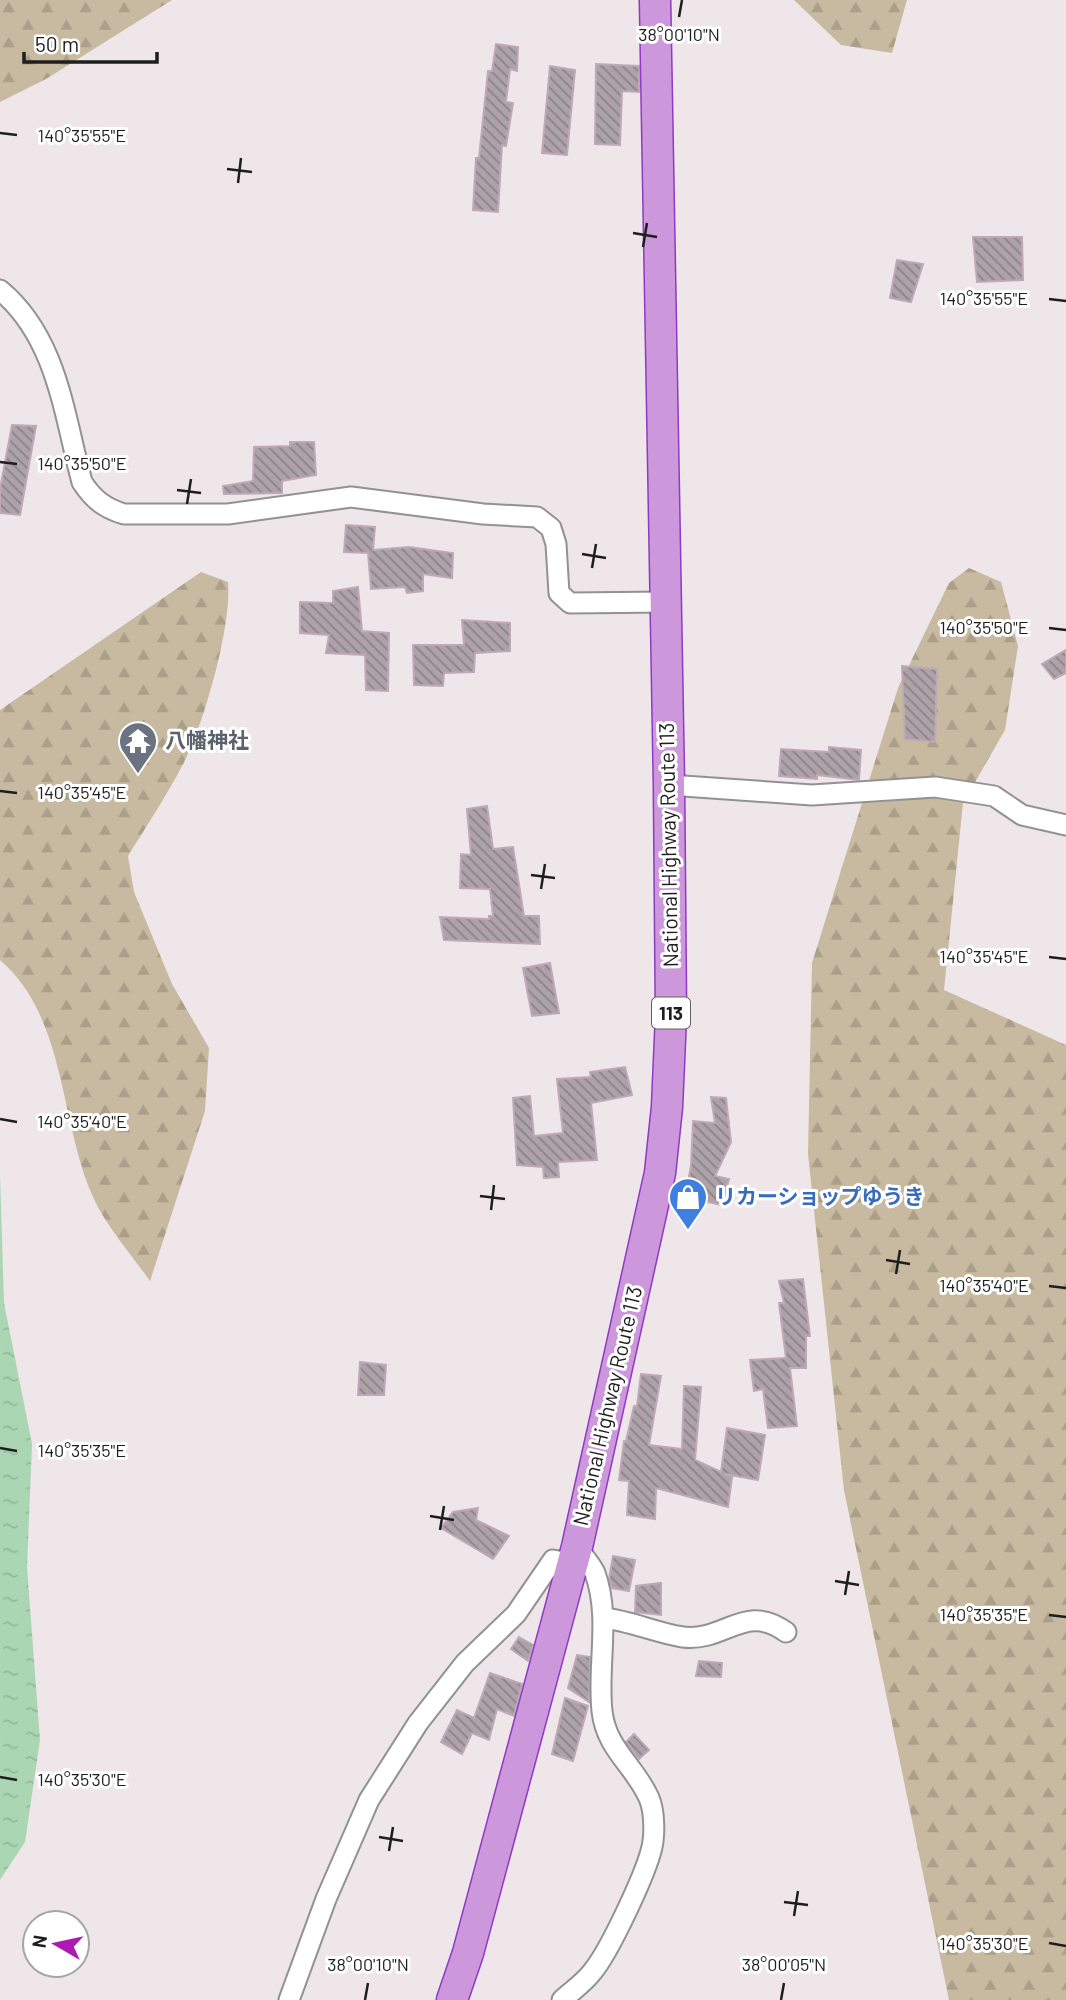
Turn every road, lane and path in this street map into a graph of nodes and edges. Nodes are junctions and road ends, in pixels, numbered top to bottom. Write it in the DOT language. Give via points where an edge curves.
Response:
graph roads {
  1 [pos="655,0"];
  2 [pos="0,290"];
  3 [pos="666,602"];
  4 [pos="669,785"];
  5 [pos="1066,825"];
  6 [pos="574,1555"];
  7 [pos="604,1618"];
  8 [pos="786,1632"];
  9 [pos="289,2000"];
  10 [pos="452,2000"];
  11 [pos="562,2000"];
  1 -- 3 [label="highway, National Highway Route 113 / 113"];
  2 -- 3 [label="street" via="27,320 53,363 82,482 108,509 124,514 228,514 351,497 537,517 551,528 559,593 570,603"];
  3 -- 4 [label="highway, National Highway Route 113 / 113"];
  4 -- 5 [label="street" via="812,795 935,787 994,796 1022,815"];
  4 -- 6 [label="highway, National Highway Route 113 / 113" via="671,1016 660,1173"];
  6 -- 7 [label="street" via="594,1572"];
  6 -- 9 [label="street" via="553,1560 516,1614 465,1663 418,1723 369,1800"];
  6 -- 10 [label="highway, National Highway Route 113 / 113"];
  7 -- 8 [label="street" via="685,1637 756,1619"];
  7 -- 11 [label="street" via="602,1709 606,1734 651,1802 652,1850 605,1955"];
}
